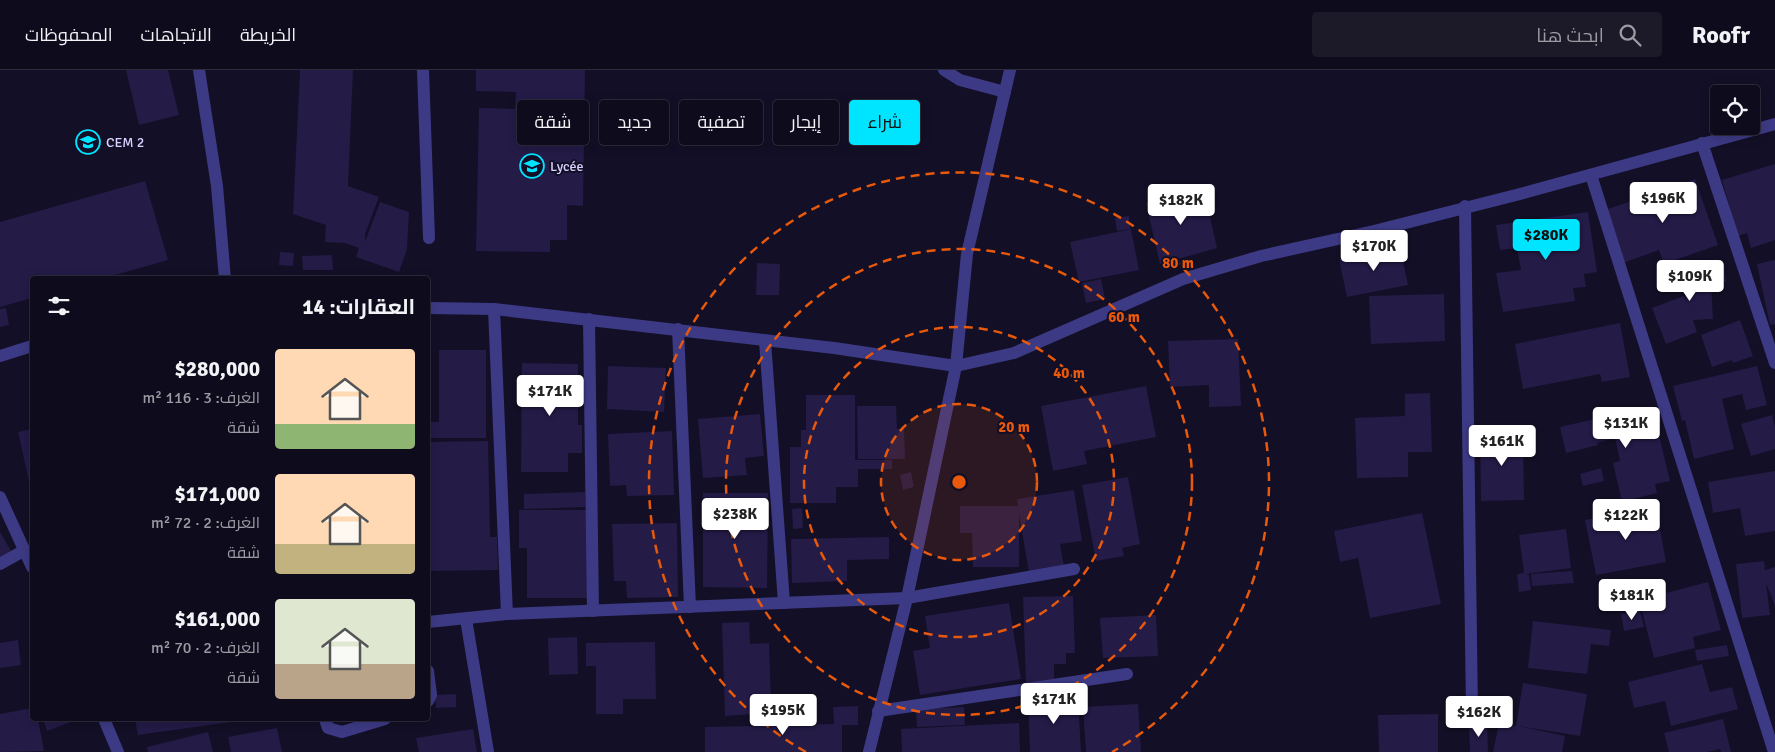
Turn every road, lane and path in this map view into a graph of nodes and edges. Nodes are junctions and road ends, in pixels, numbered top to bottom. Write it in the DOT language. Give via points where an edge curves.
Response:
graph roads {
  1 [pos="199,70"];
  2 [pos="423,70"];
  3 [pos="944,70"];
  4 [pos="1010,70"];
  5 [pos="1005,92"];
  6 [pos="1775,124"];
  7 [pos="1702,143"];
  8 [pos="1590,175"];
  9 [pos="1464,206"];
  10 [pos="429,238"];
  11 [pos="225,276"];
  12 [pos="430,308"];
  13 [pos="494,309"];
  14 [pos="589,320"];
  15 [pos="678,329"];
  16 [pos="765,341"];
  17 [pos="30,347"];
  18 [pos="0,356"];
  19 [pos="1775,364"];
  20 [pos="956,366"];
  21 [pos="0,497"];
  22 [pos="25,550"];
  23 [pos="30,561"];
  24 [pos="0,564"];
  25 [pos="1074,569"];
  26 [pos="907,598"];
  27 [pos="784,603"];
  28 [pos="690,607"];
  29 [pos="593,611"];
  30 [pos="507,614"];
  31 [pos="466,619"];
  32 [pos="430,622"];
  33 [pos="1127,674"];
  34 [pos="878,711"];
  35 [pos="1472,711"];
  36 [pos="105,721"];
  37 [pos="325,721"];
  38 [pos="378,721"];
  39 [pos="118,752"];
  40 [pos="488,752"];
  41 [pos="869,752"];
  42 [pos="1774,752"];
  1 -- 11 [label="street" via="217,186"];
  2 -- 10 [label="street"];
  3 -- 5 [label="street" via="960,80"];
  4 -- 5 [label="street"];
  5 -- 20 [label="street" via="967,254"];
  6 -- 7 [label="street"];
  7 -- 8 [label="street"];
  7 -- 19 [label="street"];
  8 -- 9 [label="street"];
  8 -- 42 [label="street"];
  9 -- 20 [label="street" via="1183,279 1014,353"];
  9 -- 35 [label="street"];
  12 -- 13 [label="street"];
  13 -- 14 [label="street"];
  13 -- 30 [label="street"];
  14 -- 15 [label="street"];
  14 -- 29 [label="street"];
  15 -- 16 [label="street"];
  15 -- 28 [label="street"];
  16 -- 20 [label="street"];
  16 -- 27 [label="street"];
  17 -- 18 [label="street"];
  20 -- 26 [label="street"];
  21 -- 22 [label="street"];
  22 -- 23 [label="street"];
  22 -- 24 [label="street"];
  25 -- 26 [label="street"];
  26 -- 27 [label="street"];
  26 -- 34 [label="street"];
  27 -- 28 [label="street"];
  28 -- 29 [label="street"];
  29 -- 30 [label="street"];
  30 -- 31 [label="street"];
  31 -- 32 [label="street"];
  31 -- 40 [label="street"];
  33 -- 34 [label="street"];
  34 -- 41 [label="street"];
  36 -- 39 [label="street"];
  37 -- 38 [label="street" via="328,728 342,732"];
}
